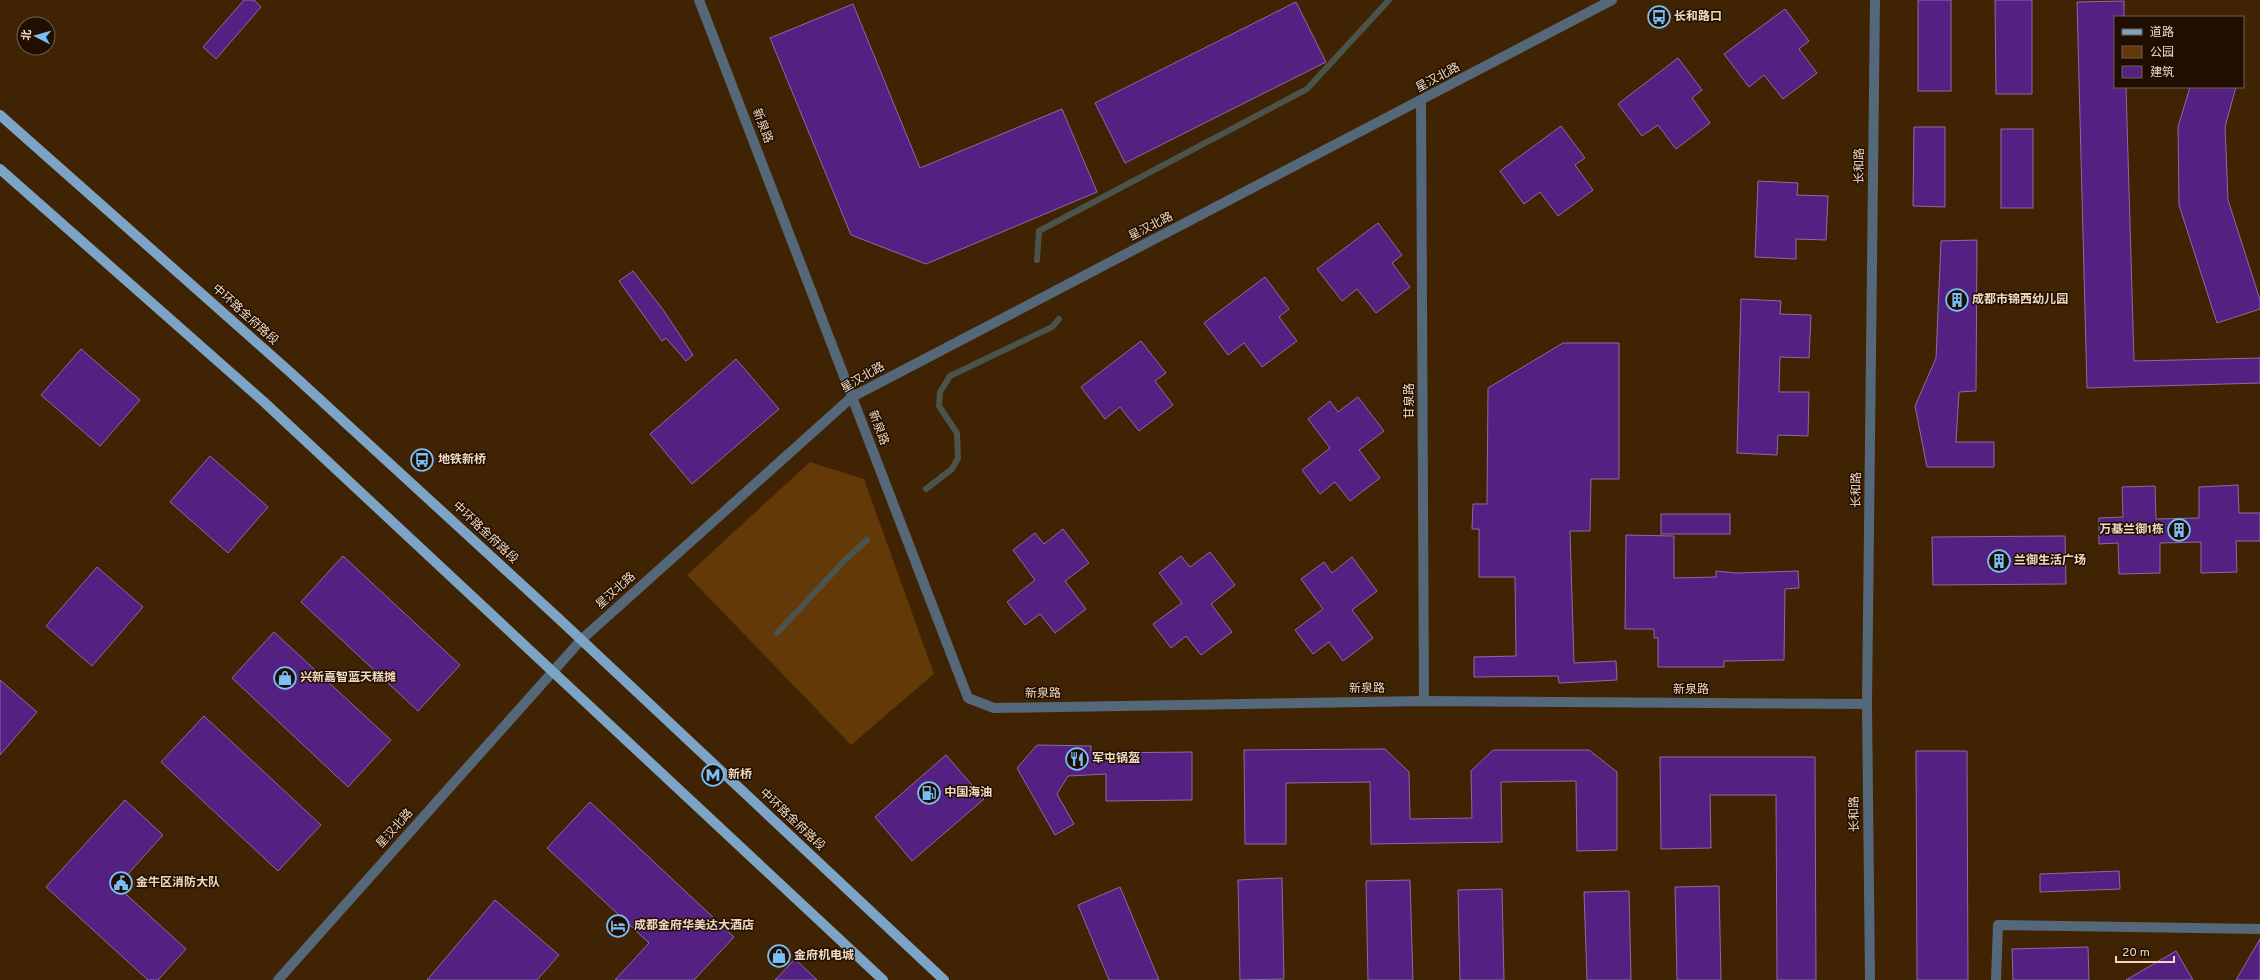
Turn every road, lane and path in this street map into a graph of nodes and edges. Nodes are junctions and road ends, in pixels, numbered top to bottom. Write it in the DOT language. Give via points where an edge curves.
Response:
graph roads {
  1 [pos="699,0"];
  2 [pos="1612,0"];
  3 [pos="1875,0"];
  4 [pos="1422,101"];
  5 [pos="0,115"];
  6 [pos="0,169"];
  7 [pos="852,397"];
  8 [pos="581,640"];
  9 [pos="552,673"];
  10 [pos="1424,701"];
  11 [pos="1867,704"];
  12 [pos="2260,929"];
  13 [pos="278,980"];
  14 [pos="883,980"];
  15 [pos="944,980"];
  16 [pos="1870,980"];
  17 [pos="1996,980"];
  1 -- 7 [label="street, 新泉路"];
  2 -- 4 [label="street, 星汉北路"];
  3 -- 11 [label="street, 长和路"];
  4 -- 7 [label="street, 星汉北路"];
  4 -- 10 [label="street, 甘泉路"];
  5 -- 8 [label="main road, 中环路金府路段" via="290,372"];
  6 -- 9 [label="main road" via="264,402"];
  7 -- 8 [label="street, 星汉北路"];
  7 -- 10 [label="street, 新泉路" via="968,698 994,708"];
  8 -- 9 [label="street, 星汉北路"];
  8 -- 15 [label="main road, 中环路金府路段"];
  9 -- 13 [label="street, 星汉北路"];
  9 -- 14 [label="main road"];
  10 -- 11 [label="street, 新泉路"];
  11 -- 16 [label="street, 长和路"];
  12 -- 17 [label="street" via="1998,925"];
}
